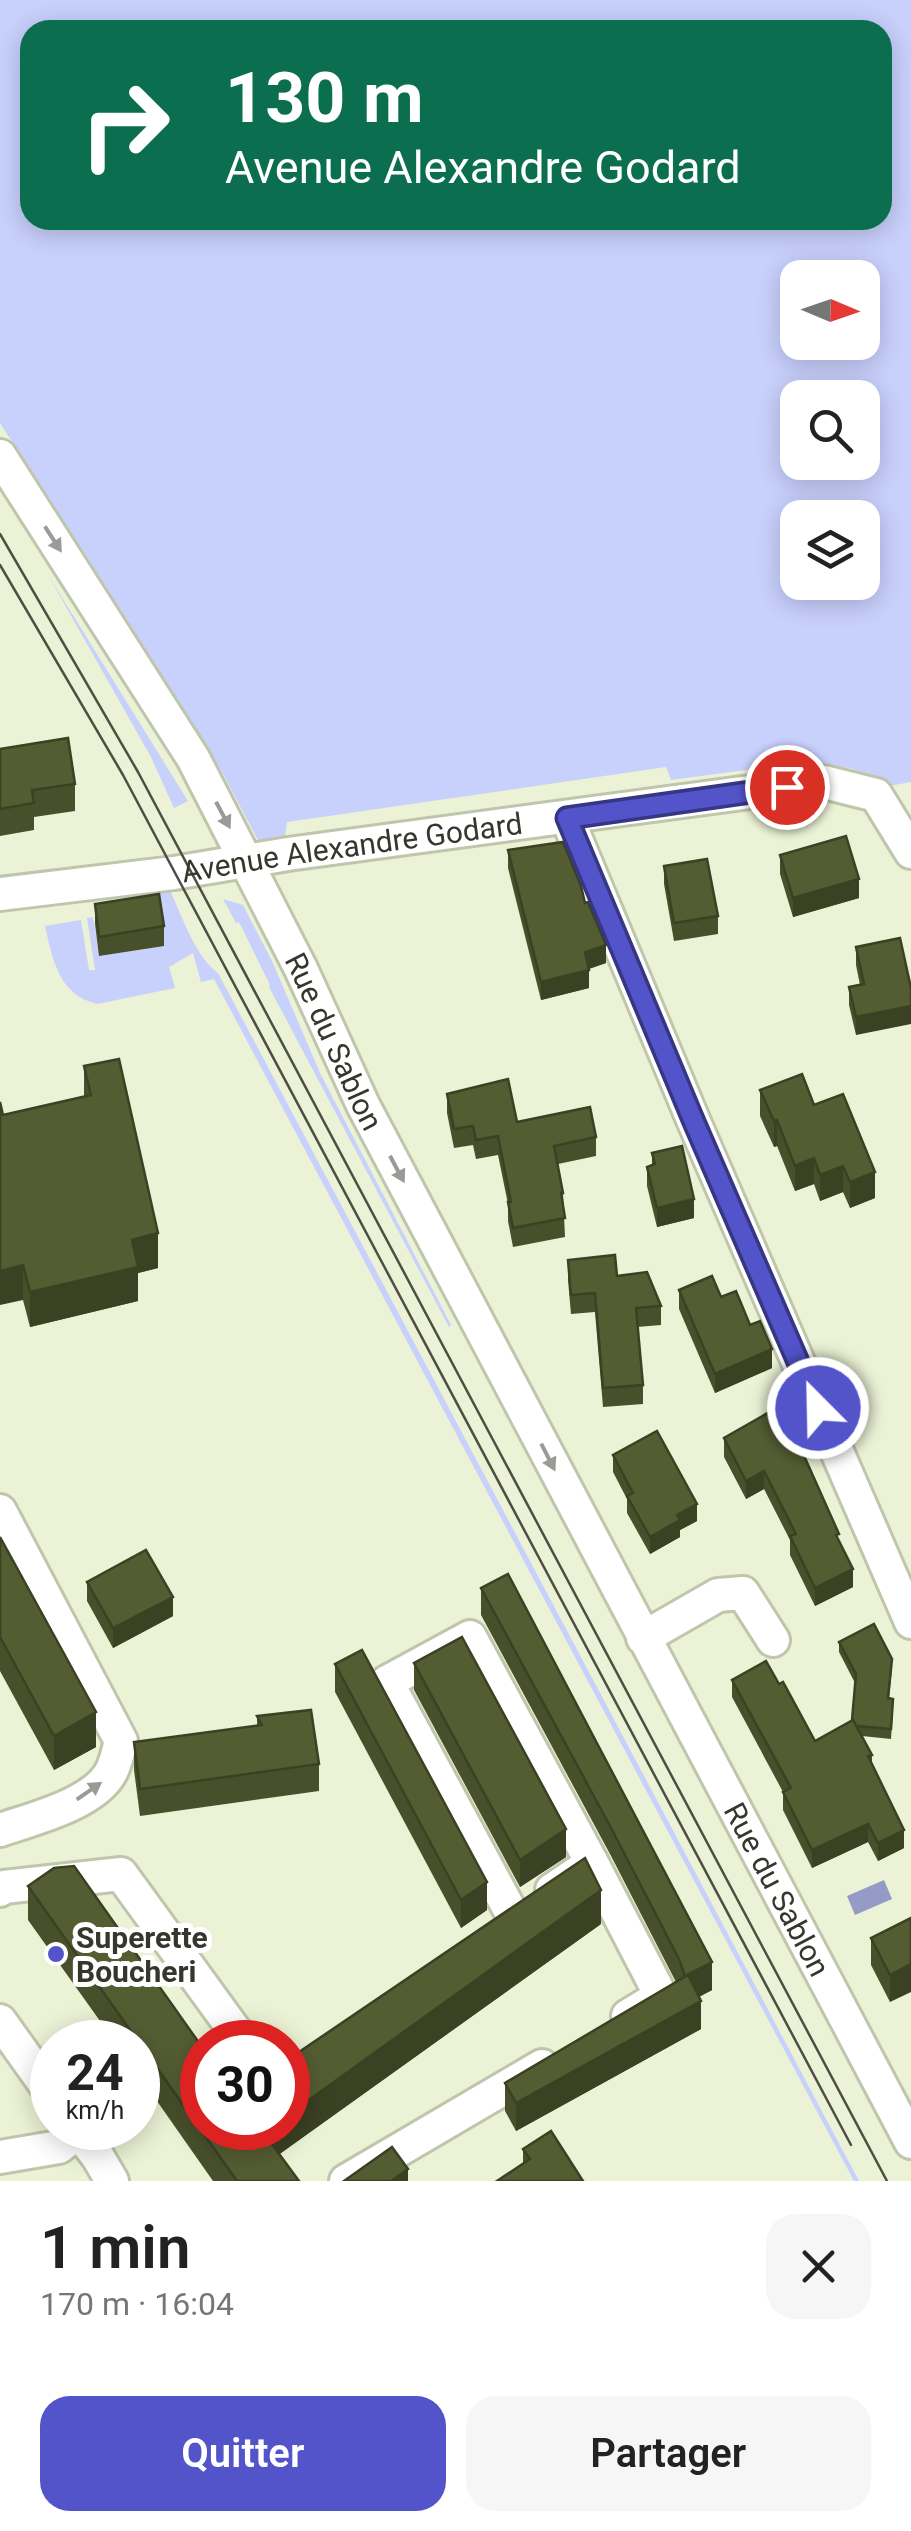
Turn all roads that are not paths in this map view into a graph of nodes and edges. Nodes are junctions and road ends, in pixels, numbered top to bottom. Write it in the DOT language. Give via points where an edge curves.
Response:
graph roads {
  1 [pos="0,456"];
  2 [pos="567,818"];
  3 [pos="911,852"];
  4 [pos="248,862"];
  5 [pos="0,894"];
  6 [pos="0,1511"];
  7 [pos="911,1622"];
  8 [pos="643,1638"];
  9 [pos="773,1640"];
  10 [pos="0,1830"];
  11 [pos="592,1863"];
  12 [pos="0,1890"];
  13 [pos="514,1916"];
  14 [pos="481,1938"];
  15 [pos="227,2020"];
  16 [pos="0,2021"];
  17 [pos="594,2035"];
  18 [pos="561,2054"];
  19 [pos="30,2063"];
  20 [pos="911,2142"];
  21 [pos="41,2150"];
  22 [pos="93,2150"];
  23 [pos="0,2157"];
  24 [pos="112,2181"];
  25 [pos="346,2181"];
  1 -- 4 [label="street, Rue du Sablon, one-way" via="193,758"];
  2 -- 3 [label="street, Avenue Alexandre Godard" via="824,782 876,794"];
  2 -- 4 [label="street, Avenue Alexandre Godard"];
  2 -- 7 [label="street"];
  4 -- 5 [label="street, Avenue Alexandre Godard"];
  4 -- 8 [label="street, Rue du Sablon, one-way" via="363,1105"];
  10 -- 6 [label="street, one-way" via="90,1794 110,1774 121,1741"];
  8 -- 9 [label="street" via="718,1596 742,1593"];
  8 -- 20 [label="street, Rue du Sablon"];
  11 -- 13 [label="street"];
  11 -- 13 [label="street" via="470,1637 387,1682"];
  11 -- 17 [label="street" via="661,1996"];
  12 -- 15 [label="street" via="121,1874"];
  13 -- 14 [label="street"];
  16 -- 19 [label="street"];
  18 -- 25 [label="street"];
  21 -- 23 [label="street"];
  22 -- 24 [label="street"];
}
